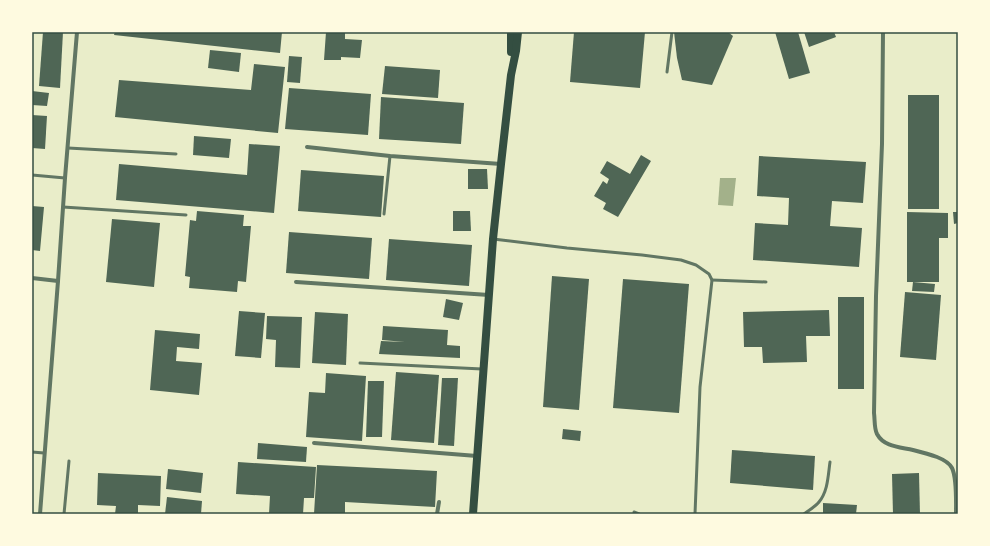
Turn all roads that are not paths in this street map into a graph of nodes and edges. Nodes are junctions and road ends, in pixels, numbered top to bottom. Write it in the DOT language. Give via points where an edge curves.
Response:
graph roads {
  1 [pos="77,32"];
  2 [pos="512,32"];
  3 [pos="518,32"];
  4 [pos="672,32"];
  5 [pos="883,32"];
  6 [pos="667,72"];
  7 [pos="511,75"];
  8 [pos="306,147"];
  9 [pos="68,148"];
  10 [pos="176,154"];
  11 [pos="390,156"];
  12 [pos="501,164"];
  13 [pos="32,175"];
  14 [pos="65,178"];
  15 [pos="63,207"];
  16 [pos="384,214"];
  17 [pos="186,215"];
  18 [pos="494,239"];
  19 [pos="32,278"];
  20 [pos="712,280"];
  21 [pos="58,281"];
  22 [pos="296,282"];
  23 [pos="766,282"];
  24 [pos="489,295"];
  25 [pos="360,363"];
  26 [pos="484,369"];
  27 [pos="314,443"];
  28 [pos="32,452"];
  29 [pos="44,453"];
  30 [pos="478,456"];
  31 [pos="69,461"];
  32 [pos="830,462"];
  33 [pos="439,502"];
  34 [pos="634,512"];
  35 [pos="40,514"];
  36 [pos="64,514"];
  37 [pos="437,514"];
  38 [pos="473,514"];
  39 [pos="639,514"];
  40 [pos="695,514"];
  41 [pos="804,514"];
  42 [pos="956,514"];
  1 -- 9 [label="street"];
  2 -- 7 [label="main road"];
  3 -- 7 [label="main road"];
  4 -- 6 [label="lane"];
  5 -- 42 [label="street" via="875,426 882,441 944,460 952,467"];
  7 -- 12 [label="main road"];
  8 -- 11 [label="street"];
  9 -- 10 [label="lane"];
  9 -- 14 [label="street"];
  11 -- 12 [label="street"];
  11 -- 16 [label="lane"];
  12 -- 18 [label="main road"];
  13 -- 14 [label="lane"];
  14 -- 15 [label="street"];
  15 -- 17 [label="lane"];
  15 -- 21 [label="street"];
  18 -- 20 [label="lane" via="681,260 696,265 710,274"];
  18 -- 24 [label="main road"];
  19 -- 21 [label="street"];
  20 -- 23 [label="lane"];
  20 -- 40 [label="lane" via="700,387"];
  21 -- 29 [label="street"];
  22 -- 24 [label="street"];
  24 -- 26 [label="main road"];
  25 -- 26 [label="lane"];
  26 -- 30 [label="main road"];
  27 -- 30 [label="street"];
  28 -- 29 [label="lane"];
  29 -- 35 [label="street"];
  30 -- 38 [label="main road"];
  31 -- 36 [label="lane"];
  32 -- 41 [label="lane" via="827,485 822,496 815,506"];
  33 -- 37 [label="street"];
  34 -- 39 [label="lane"];
}
